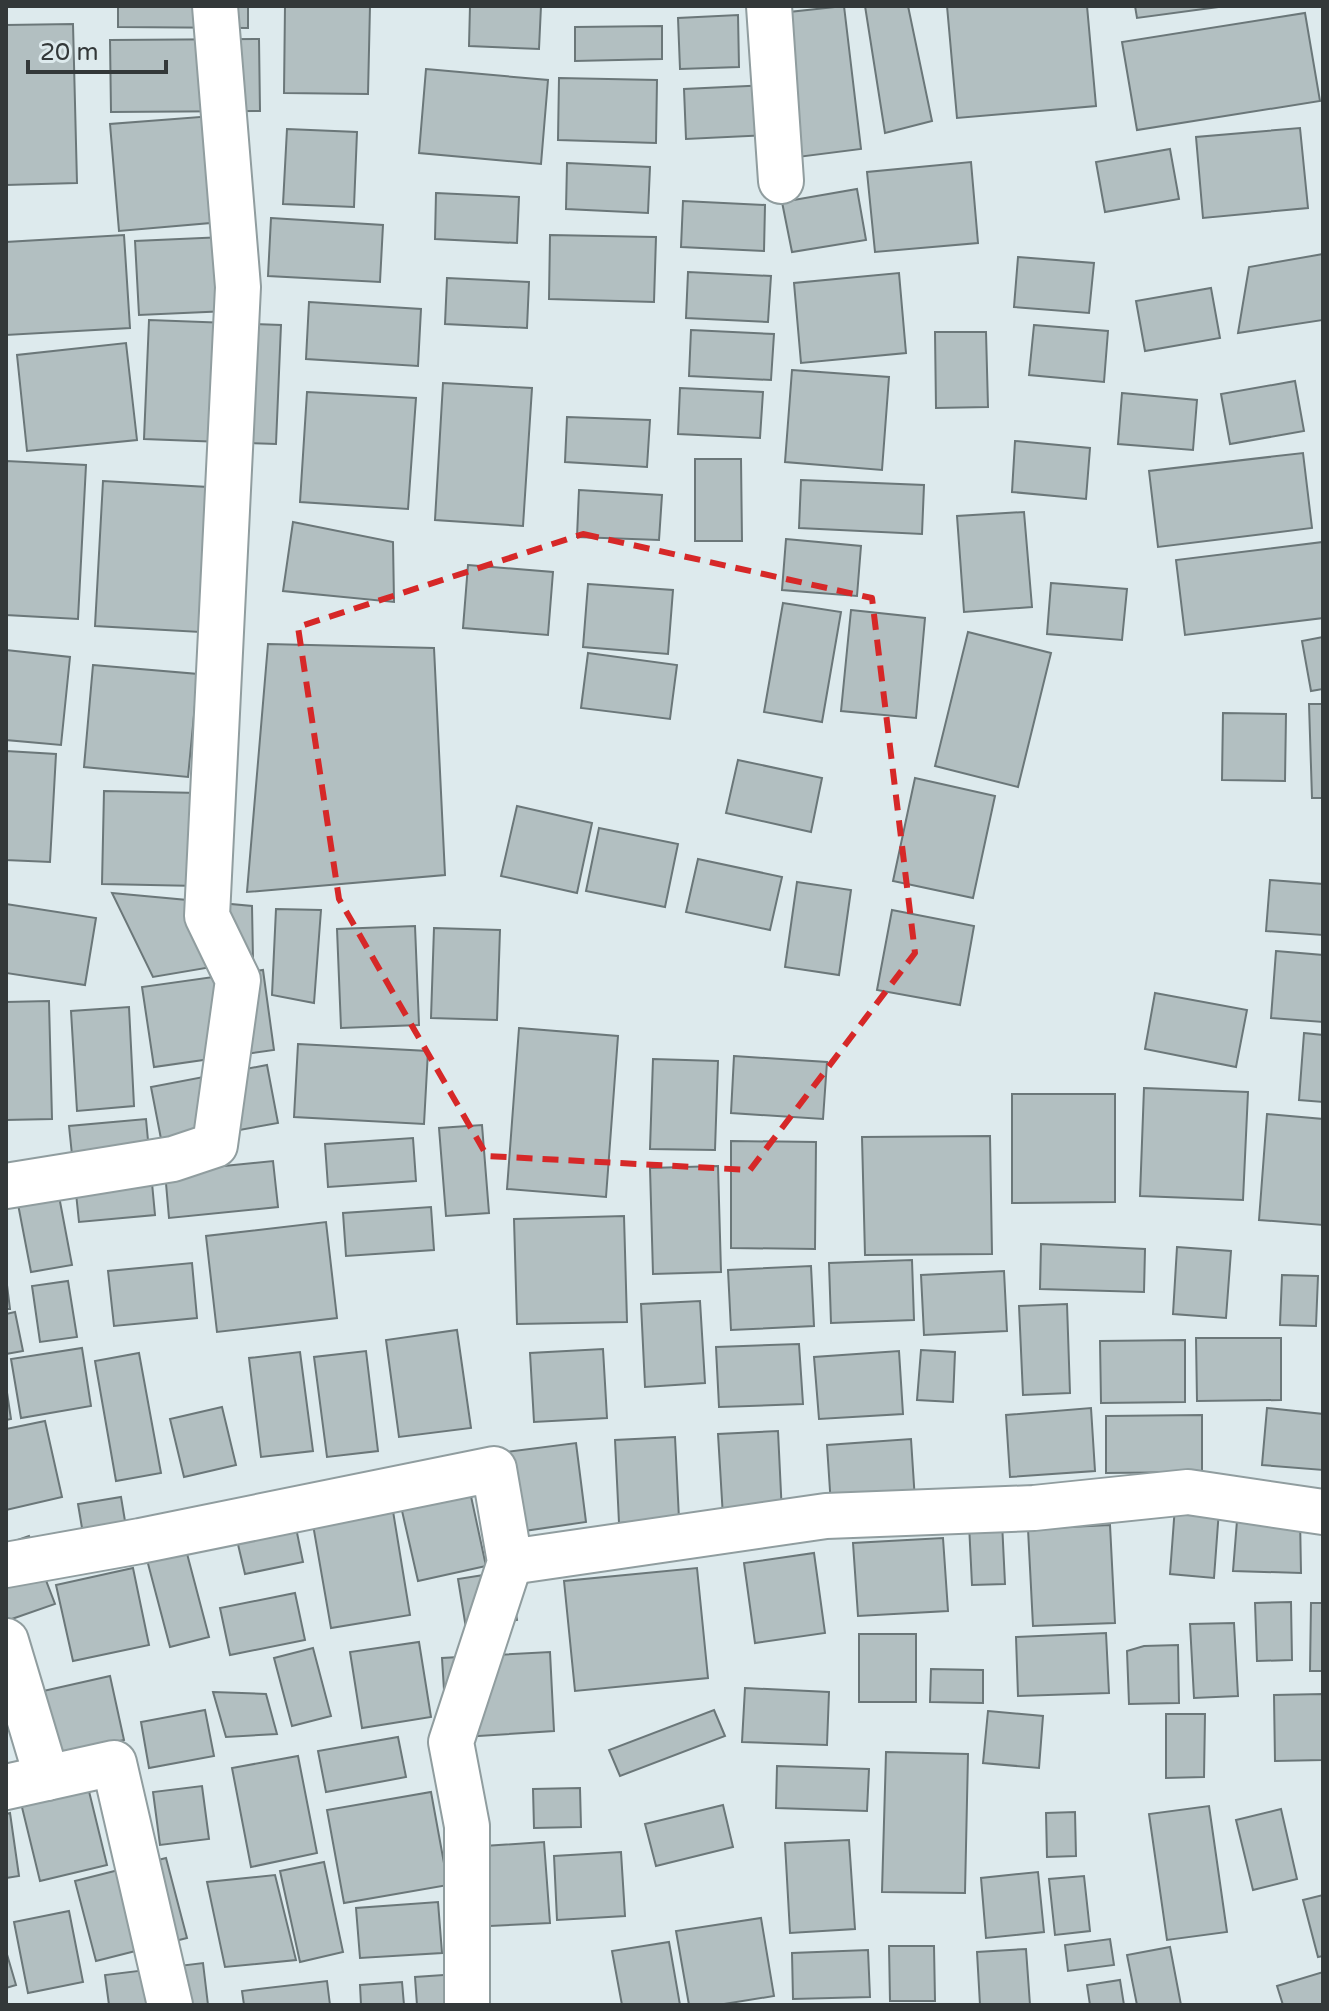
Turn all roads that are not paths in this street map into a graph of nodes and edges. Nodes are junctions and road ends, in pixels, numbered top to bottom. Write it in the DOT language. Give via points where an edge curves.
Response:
graph roads {
  1 [pos="215,6"];
  2 [pos="769,6"];
  3 [pos="781,181"];
  4 [pos="6,1186"];
  5 [pos="1323,1512"];
  6 [pos="510,1562"];
  7 [pos="6,1565"];
  8 [pos="6,1641"];
  9 [pos="26,1782"];
  10 [pos="170,2005"];
  11 [pos="467,2005"];
  1 -- 4 [label="street" via="238,287 207,916 238,980 215,1145 173,1159"];
  2 -- 3 [label="street"];
  5 -- 6 [label="street" via="1188,1492 1034,1508 826,1516"];
  6 -- 7 [label="street" via="494,1469"];
  6 -- 11 [label="street" via="451,1742 467,1826"];
  8 -- 9 [label="street"];
  9 -- 10 [label="street" via="114,1763"];
}
